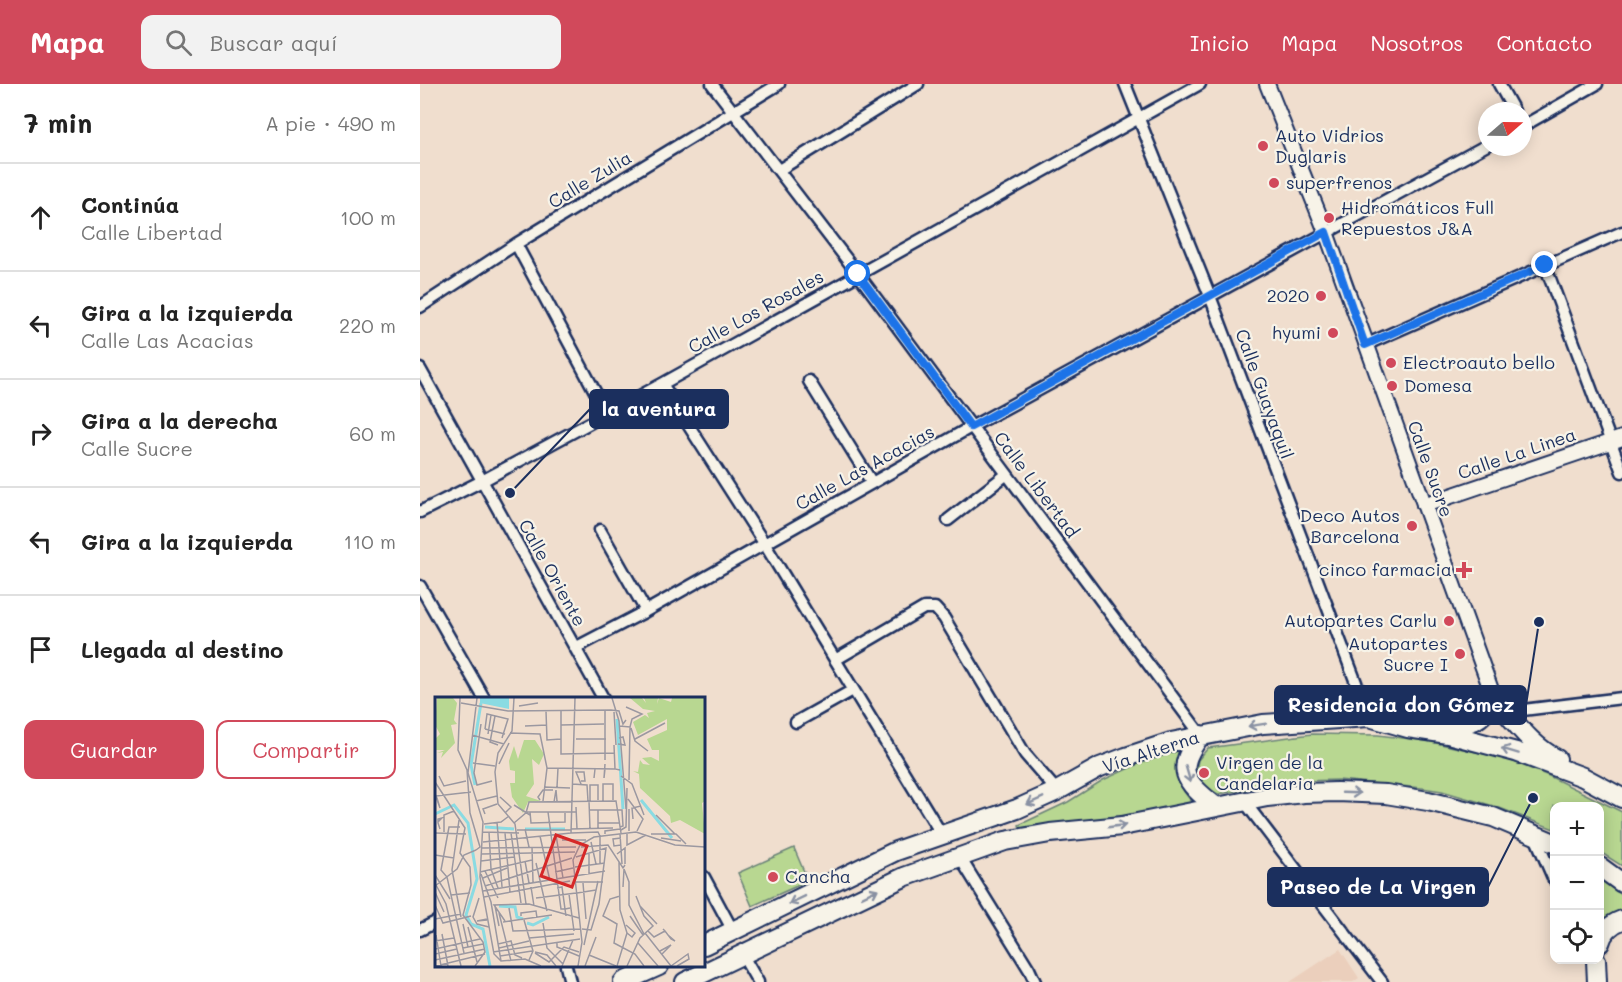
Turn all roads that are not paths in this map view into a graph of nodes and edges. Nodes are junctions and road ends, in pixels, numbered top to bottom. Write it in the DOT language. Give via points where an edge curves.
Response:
graph roads {
  1 [pos="712,84"];
  2 [pos="779,84"];
  3 [pos="918,84"];
  4 [pos="1125,84"];
  5 [pos="1200,84"];
  6 [pos="1267,84"];
  7 [pos="1499,84"];
  8 [pos="1597,84"];
  9 [pos="1509,102"];
  10 [pos="733,112"];
  11 [pos="1139,119"];
  12 [pos="1532,121"];
  13 [pos="1478,150"];
  14 [pos="779,171"];
  15 [pos="1326,232"];
  16 [pos="1622,232"];
  17 [pos="516,244"];
  18 [pos="1545,265"];
  19 [pos="858,274"];
  20 [pos="1210,296"];
  21 [pos="420,307"];
  22 [pos="1365,345"];
  23 [pos="420,369"];
  24 [pos="809,381"];
  25 [pos="662,384"];
  26 [pos="606,412"];
  27 [pos="971,427"];
  28 [pos="1617,439"];
  29 [pos="1622,472"];
  30 [pos="1007,474"];
  31 [pos="482,481"];
  32 [pos="872,483"];
  33 [pos="1424,505"];
  34 [pos="420,512"];
  35 [pos="948,520"];
  36 [pos="600,530"];
  37 [pos="764,543"];
  38 [pos="420,586"];
  39 [pos="646,611"];
  40 [pos="575,648"];
  41 [pos="834,660"];
  42 [pos="853,690"];
  43 [pos="483,697"];
  44 [pos="602,697"];
  45 [pos="1622,698"];
  46 [pos="1500,705"];
  47 [pos="1369,717"];
  48 [pos="796,722"];
  49 [pos="1408,728"];
  50 [pos="1201,735"];
  51 [pos="1583,777"];
  52 [pos="1057,791"];
  53 [pos="1622,798"];
  54 [pos="1244,801"];
  55 [pos="1215,806"];
  56 [pos="1534,834"];
  57 [pos="942,835"];
  58 [pos="1550,841"];
  59 [pos="959,856"];
  60 [pos="1604,870"];
  61 [pos="1550,871"];
  62 [pos="705,879"];
  63 [pos="1622,883"];
  64 [pos="1622,920"];
  65 [pos="435,922"];
  66 [pos="420,930"];
  67 [pos="733,931"];
  68 [pos="1604,934"];
  69 [pos="705,945"];
  70 [pos="743,956"];
  71 [pos="1589,964"];
  72 [pos="1596,964"];
  73 [pos="566,967"];
  74 [pos="657,967"];
  75 [pos="570,982"];
  76 [pos="623,982"];
  77 [pos="685,982"];
  78 [pos="758,982"];
  79 [pos="1035,982"];
  80 [pos="1382,982"];
  81 [pos="1597,982"];
  1 -- 10 [label="street, Calle Libertad"];
  2 -- 10 [label="street, Calle Zulia"];
  3 -- 14 [label="street"];
  4 -- 11 [label="street, Calle Guayaquil"];
  5 -- 11 [label="street, Calle Los Rosales"];
  6 -- 15 [label="street, Calle Sucre"];
  7 -- 9 [label="street"];
  8 -- 12 [label="street"];
  10 -- 14 [label="street, Calle Libertad"];
  10 -- 17 [label="street, Calle Zulia"];
  11 -- 19 [label="street, Calle Los Rosales"];
  11 -- 20 [label="street, Calle Guayaquil"];
  13 -- 15 [label="street, Calle Las Acacias"];
  14 -- 19 [label="street, Calle Libertad"];
  15 -- 20 [label="street, Calle Las Acacias"];
  15 -- 22 [label="street, Calle Sucre"];
  16 -- 18 [label="street"];
  17 -- 21 [label="street, Calle Zulia"];
  17 -- 26 [label="street"];
  18 -- 22 [label="street"];
  18 -- 28 [label="street"];
  19 -- 25 [label="street, Calle Los Rosales"];
  19 -- 27 [label="street, Calle Libertad"];
  20 -- 27 [label="street, Calle Las Acacias"];
  20 -- 47 [label="street, Calle Guayaquil"];
  22 -- 33 [label="street, Calle Sucre"];
  23 -- 31 [label="street, Calle Oriente"];
  24 -- 32 [label="street"];
  25 -- 26 [label="street, Calle Los Rosales"];
  25 -- 37 [label="street"];
  26 -- 31 [label="street, Calle Los Rosales"];
  27 -- 30 [label="street, Calle Libertad"];
  27 -- 32 [label="street, Calle Las Acacias"];
  28 -- 29 [label="street"];
  28 -- 33 [label="street, Calle La Linea"];
  30 -- 35 [label="street"];
  30 -- 50 [label="street, Calle Libertad"];
  31 -- 34 [label="street, Calle Los Rosales"];
  31 -- 40 [label="street, Calle Oriente"];
  32 -- 37 [label="street, Calle Las Acacias"];
  33 -- 46 [label="street, Calle Sucre"];
  36 -- 39 [label="street"];
  37 -- 39 [label="street, Calle Las Acacias"];
  37 -- 41 [label="street"];
  38 -- 43 [label="street"];
  39 -- 40 [label="street, Calle Las Acacias"];
  40 -- 44 [label="street, Calle Oriente"];
  41 -- 42 [label="street"];
  41 -- 52 [label="street" via="924,608 935,608 1026,754"];
  42 -- 48 [label="street"];
  42 -- 57 [label="street"];
  45 -- 46 [label="street"];
  46 -- 49 [label="highway" via="1467,724"];
  46 -- 51 [label="highway" via="1541,751 1567,763"];
  47 -- 49 [label="highway, Vía Alterna"];
  47 -- 50 [label="highway, Vía Alterna, one-way" via="1263,724"];
  51 -- 49 [label="highway, Vía Alterna, one-way" via="1516,752"];
  50 -- 52 [label="highway, Vía Alterna" via="1126,757"];
  50 -- 55 [label="highway, one-way" via="1187,756 1186,776 1197,792"];
  51 -- 53 [label="highway, Vía Alterna"];
  52 -- 57 [label="highway, Vía Alterna, one-way"];
  54 -- 55 [label="highway"];
  54 -- 56 [label="highway, one-way" via="1304,793 1386,794 1455,806"];
  54 -- 80 [label="street"];
  59 -- 55 [label="highway, one-way" via="1005,841 1122,826"];
  56 -- 58 [label="highway"];
  56 -- 61 [label="street"];
  57 -- 67 [label="highway, Vía Alterna, one-way" via="896,851"];
  70 -- 59 [label="highway, one-way" via="904,877"];
  59 -- 79 [label="street"];
  60 -- 63 [label="highway"];
  62 -- 67 [label="street"];
  64 -- 68 [label="highway" via="1613,923"];
  65 -- 66 [label="street"];
  67 -- 69 [label="highway, Vía Alterna"];
  70 -- 77 [label="highway"];
  70 -- 78 [label="street"];
  71 -- 81 [label="street"];
  72 -- 81 [label="highway"];
  73 -- 75 [label="street"];
  74 -- 76 [label="highway"];
}
